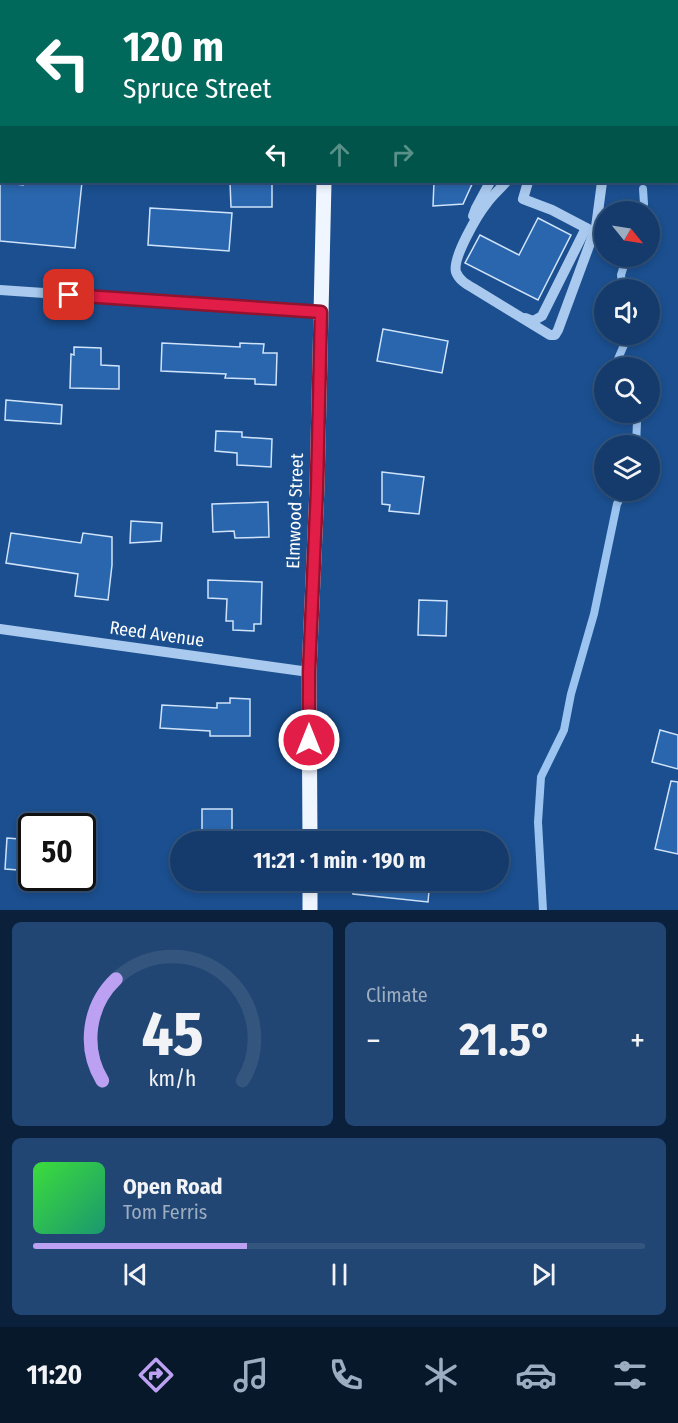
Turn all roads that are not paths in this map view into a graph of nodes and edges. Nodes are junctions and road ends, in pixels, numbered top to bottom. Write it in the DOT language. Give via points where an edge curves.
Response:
graph roads {
  1 [pos="324,183"];
  2 [pos="489,183"];
  3 [pos="505,183"];
  4 [pos="528,183"];
  5 [pos="602,183"];
  6 [pos="591,230"];
  7 [pos="464,240"];
  8 [pos="0,290"];
  9 [pos="321,312"];
  10 [pos="514,313"];
  11 [pos="0,629"];
  12 [pos="309,672"];
  13 [pos="310,831"];
  14 [pos="310,891"];
  15 [pos="310,910"];
  1 -- 9 [label="main road, Elmwood Street"];
  2 -- 7 [label="street"];
  3 -- 7 [label="street"];
  4 -- 6 [label="street" via="523,199"];
  5 -- 6 [label="street"];
  6 -- 10 [label="street" via="542,316 533,321"];
  6 -- 10 [label="street" via="555,335"];
  7 -- 10 [label="street" via="455,266 461,280"];
  8 -- 9 [label="street"];
  9 -- 12 [label="main road, Elmwood Street"];
  11 -- 12 [label="street, Reed Avenue"];
  12 -- 13 [label="main road, Elmwood Street"];
  14 -- 15 [label="main road"];
}
